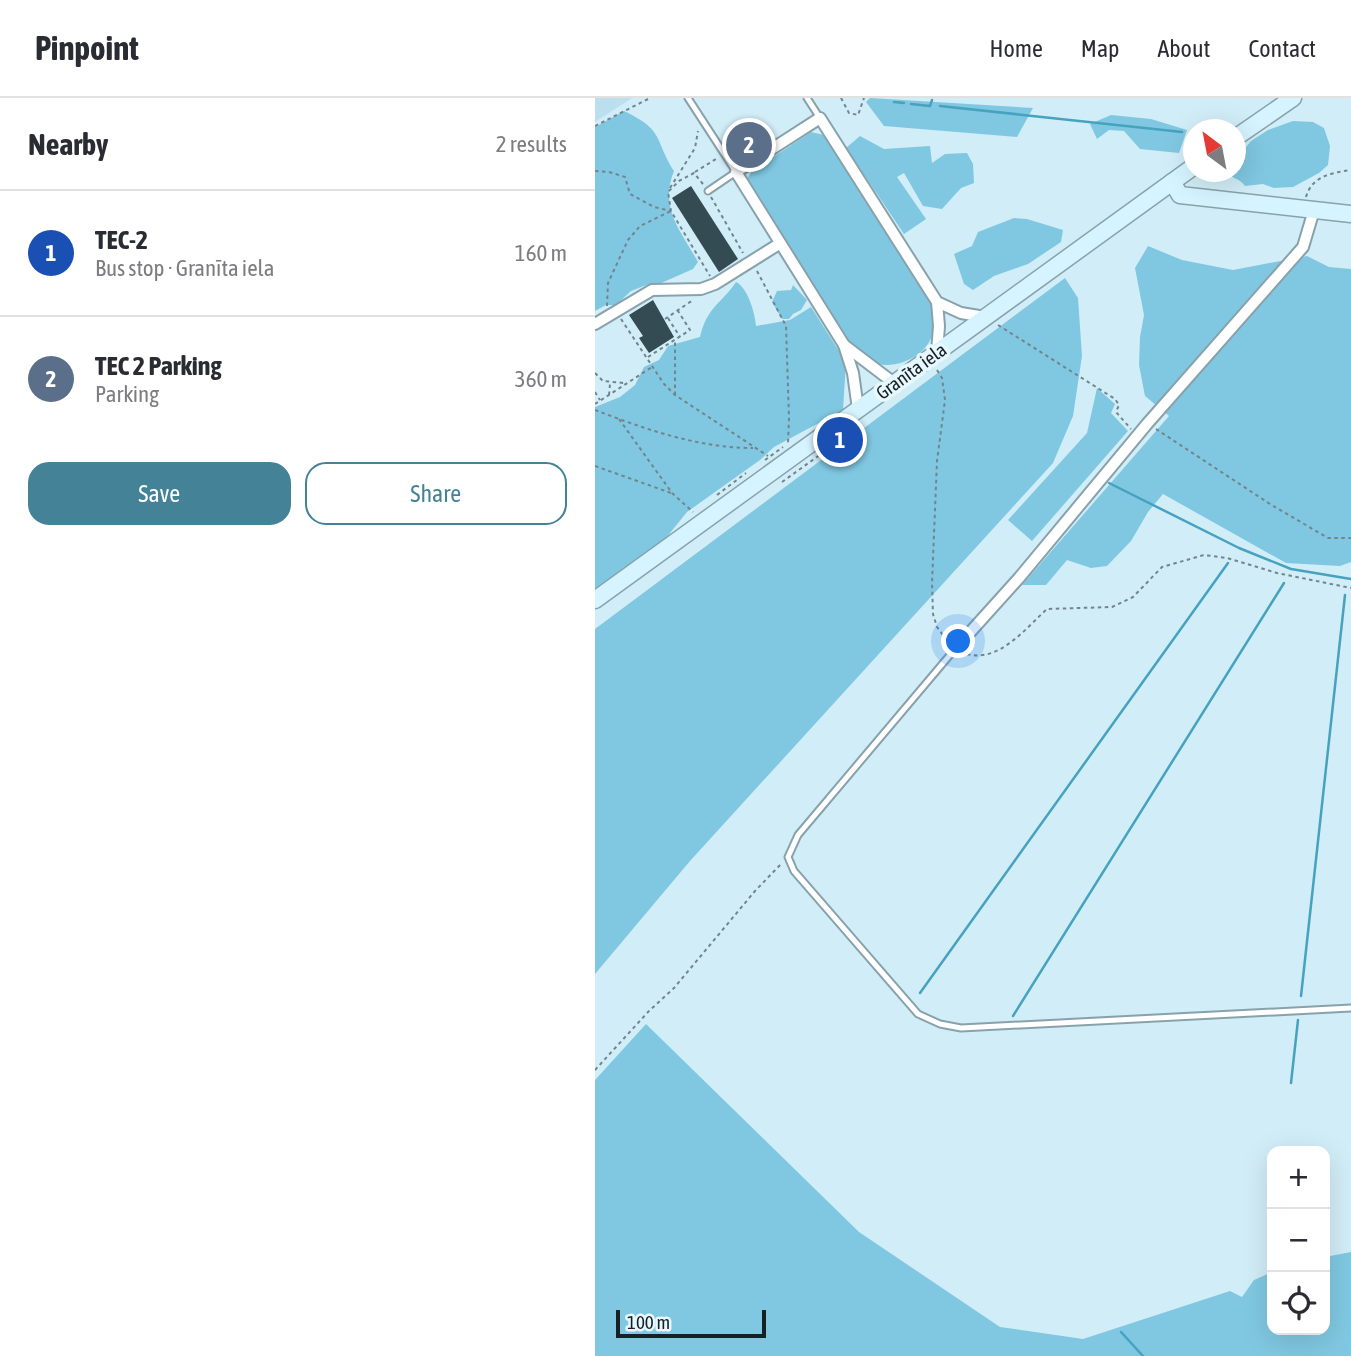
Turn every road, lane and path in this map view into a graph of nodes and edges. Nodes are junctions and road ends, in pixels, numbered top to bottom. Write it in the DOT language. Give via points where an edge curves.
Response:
graph roads {
  1 [pos="650,98"];
  2 [pos="688,98"];
  3 [pos="807,98"];
  4 [pos="841,98"];
  5 [pos="864,98"];
  6 [pos="1293,98"];
  7 [pos="820,118"];
  8 [pos="595,126"];
  9 [pos="1246,130"];
  10 [pos="698,131"];
  11 [pos="716,159"];
  12 [pos="595,170"];
  13 [pos="1351,170"];
  14 [pos="736,172"];
  15 [pos="695,173"];
  16 [pos="1183,174"];
  17 [pos="1172,182"];
  18 [pos="708,191"];
  19 [pos="668,192"];
  20 [pos="1309,209"];
  21 [pos="671,211"];
  22 [pos="1351,214"];
  23 [pos="779,244"];
  24 [pos="750,262"];
  25 [pos="715,284"];
  26 [pos="701,289"];
  27 [pos="937,302"];
  28 [pos="678,310"];
  29 [pos="616,312"];
  30 [pos="985,317"];
  31 [pos="595,324"];
  32 [pos="680,337"];
  33 [pos="675,340"];
  34 [pos="844,345"];
  35 [pos="933,355"];
  36 [pos="647,358"];
  37 [pos="653,366"];
  38 [pos="595,373"];
  39 [pos="610,383"];
  40 [pos="627,383"];
  41 [pos="894,383"];
  42 [pos="595,392"];
  43 [pos="609,395"];
  44 [pos="675,395"];
  45 [pos="600,400"];
  46 [pos="595,404"];
  47 [pos="858,409"];
  48 [pos="595,410"];
  49 [pos="619,419"];
  50 [pos="1147,424"];
  51 [pos="1138,436"];
  52 [pos="835,444"];
  53 [pos="755,448"];
  54 [pos="768,456"];
  55 [pos="763,462"];
  56 [pos="595,466"];
  57 [pos="751,470"];
  58 [pos="776,480"];
  59 [pos="672,493"];
  60 [pos="711,499"];
  61 [pos="692,513"];
  62 [pos="1351,538"];
  63 [pos="1351,588"];
  64 [pos="595,600"];
  65 [pos="955,649"];
  66 [pos="788,857"];
  67 [pos="1351,1008"];
  68 [pos="595,1070"];
  1 -- 8 [label="path"];
  2 -- 14 [label="lane"];
  3 -- 7 [label="lane"];
  4 -- 5 [label="path" via="849,113 858,115"];
  6 -- 9 [label="main road"];
  7 -- 14 [label="street"];
  7 -- 27 [label="street"];
  10 -- 19 [label="path" via="695,148"];
  11 -- 15 [label="path"];
  12 -- 21 [label="path" via="625,177 630,194"];
  13 -- 20 [label="path" via="1317,179 1308,188"];
  14 -- 18 [label="lane"];
  14 -- 23 [label="street"];
  15 -- 18 [label="path"];
  15 -- 19 [label="path"];
  16 -- 17 [label="main road, Granīta iela"];
  17 -- 20 [label="main road" via="1180,195"];
  17 -- 30 [label="main road, Granīta iela"];
  18 -- 24 [label="path"];
  19 -- 21 [label="path"];
  20 -- 22 [label="main road"];
  20 -- 50 [label="street" via="1303,247"];
  21 -- 25 [label="path"];
  21 -- 29 [label="path" via="640,226 628,240 608,283 606,305"];
  23 -- 24 [label="street"];
  23 -- 34 [label="street"];
  24 -- 25 [label="street"];
  24 -- 54 [label="path" via="786,326 789,440"];
  25 -- 26 [label="street"];
  26 -- 28 [label="path" via="697,298"];
  26 -- 29 [label="street" via="652,290"];
  27 -- 30 [label="street"];
  27 -- 35 [label="street" via="939,326"];
  28 -- 32 [label="path" via="690,330"];
  28 -- 32 [label="path" via="666,318"];
  29 -- 31 [label="street"];
  29 -- 36 [label="path"];
  30 -- 35 [label="main road, Granīta iela"];
  30 -- 51 [label="path" via="1115,399 1119,405 1116,412"];
  32 -- 33 [label="path"];
  33 -- 36 [label="path"];
  33 -- 44 [label="path"];
  34 -- 41 [label="street"];
  34 -- 47 [label="street"];
  35 -- 41 [label="main road, Granīta iela"];
  35 -- 65 [label="path" via="945,400 937,461 933,614 937,628"];
  36 -- 37 [label="path"];
  37 -- 40 [label="path"];
  37 -- 44 [label="path"];
  38 -- 39 [label="path"];
  39 -- 40 [label="path"];
  39 -- 43 [label="path"];
  40 -- 43 [label="path"];
  41 -- 47 [label="main road, Granīta iela"];
  42 -- 45 [label="path"];
  43 -- 45 [label="path"];
  44 -- 53 [label="path"];
  45 -- 46 [label="path"];
  47 -- 64 [label="main road, Granīta iela"];
  48 -- 49 [label="path"];
  49 -- 53 [label="path" via="691,441"];
  49 -- 59 [label="path"];
  50 -- 51 [label="street"];
  50 -- 62 [label="path" via="1328,538"];
  51 -- 65 [label="street"];
  52 -- 58 [label="path" via="785,481"];
  53 -- 54 [label="path"];
  54 -- 55 [label="path"];
  56 -- 59 [label="path"];
  57 -- 60 [label="path"];
  59 -- 61 [label="path"];
  63 -- 65 [label="path" via="1205,555 1162,567 1133,597 1112,607 1047,608 1009,644 988,655 970,656"];
  65 -- 66 [label="lane" via="798,835"];
  66 -- 67 [label="lane" via="794,871 918,1014 940,1024 961,1028"];
  66 -- 68 [label="path"];
}
